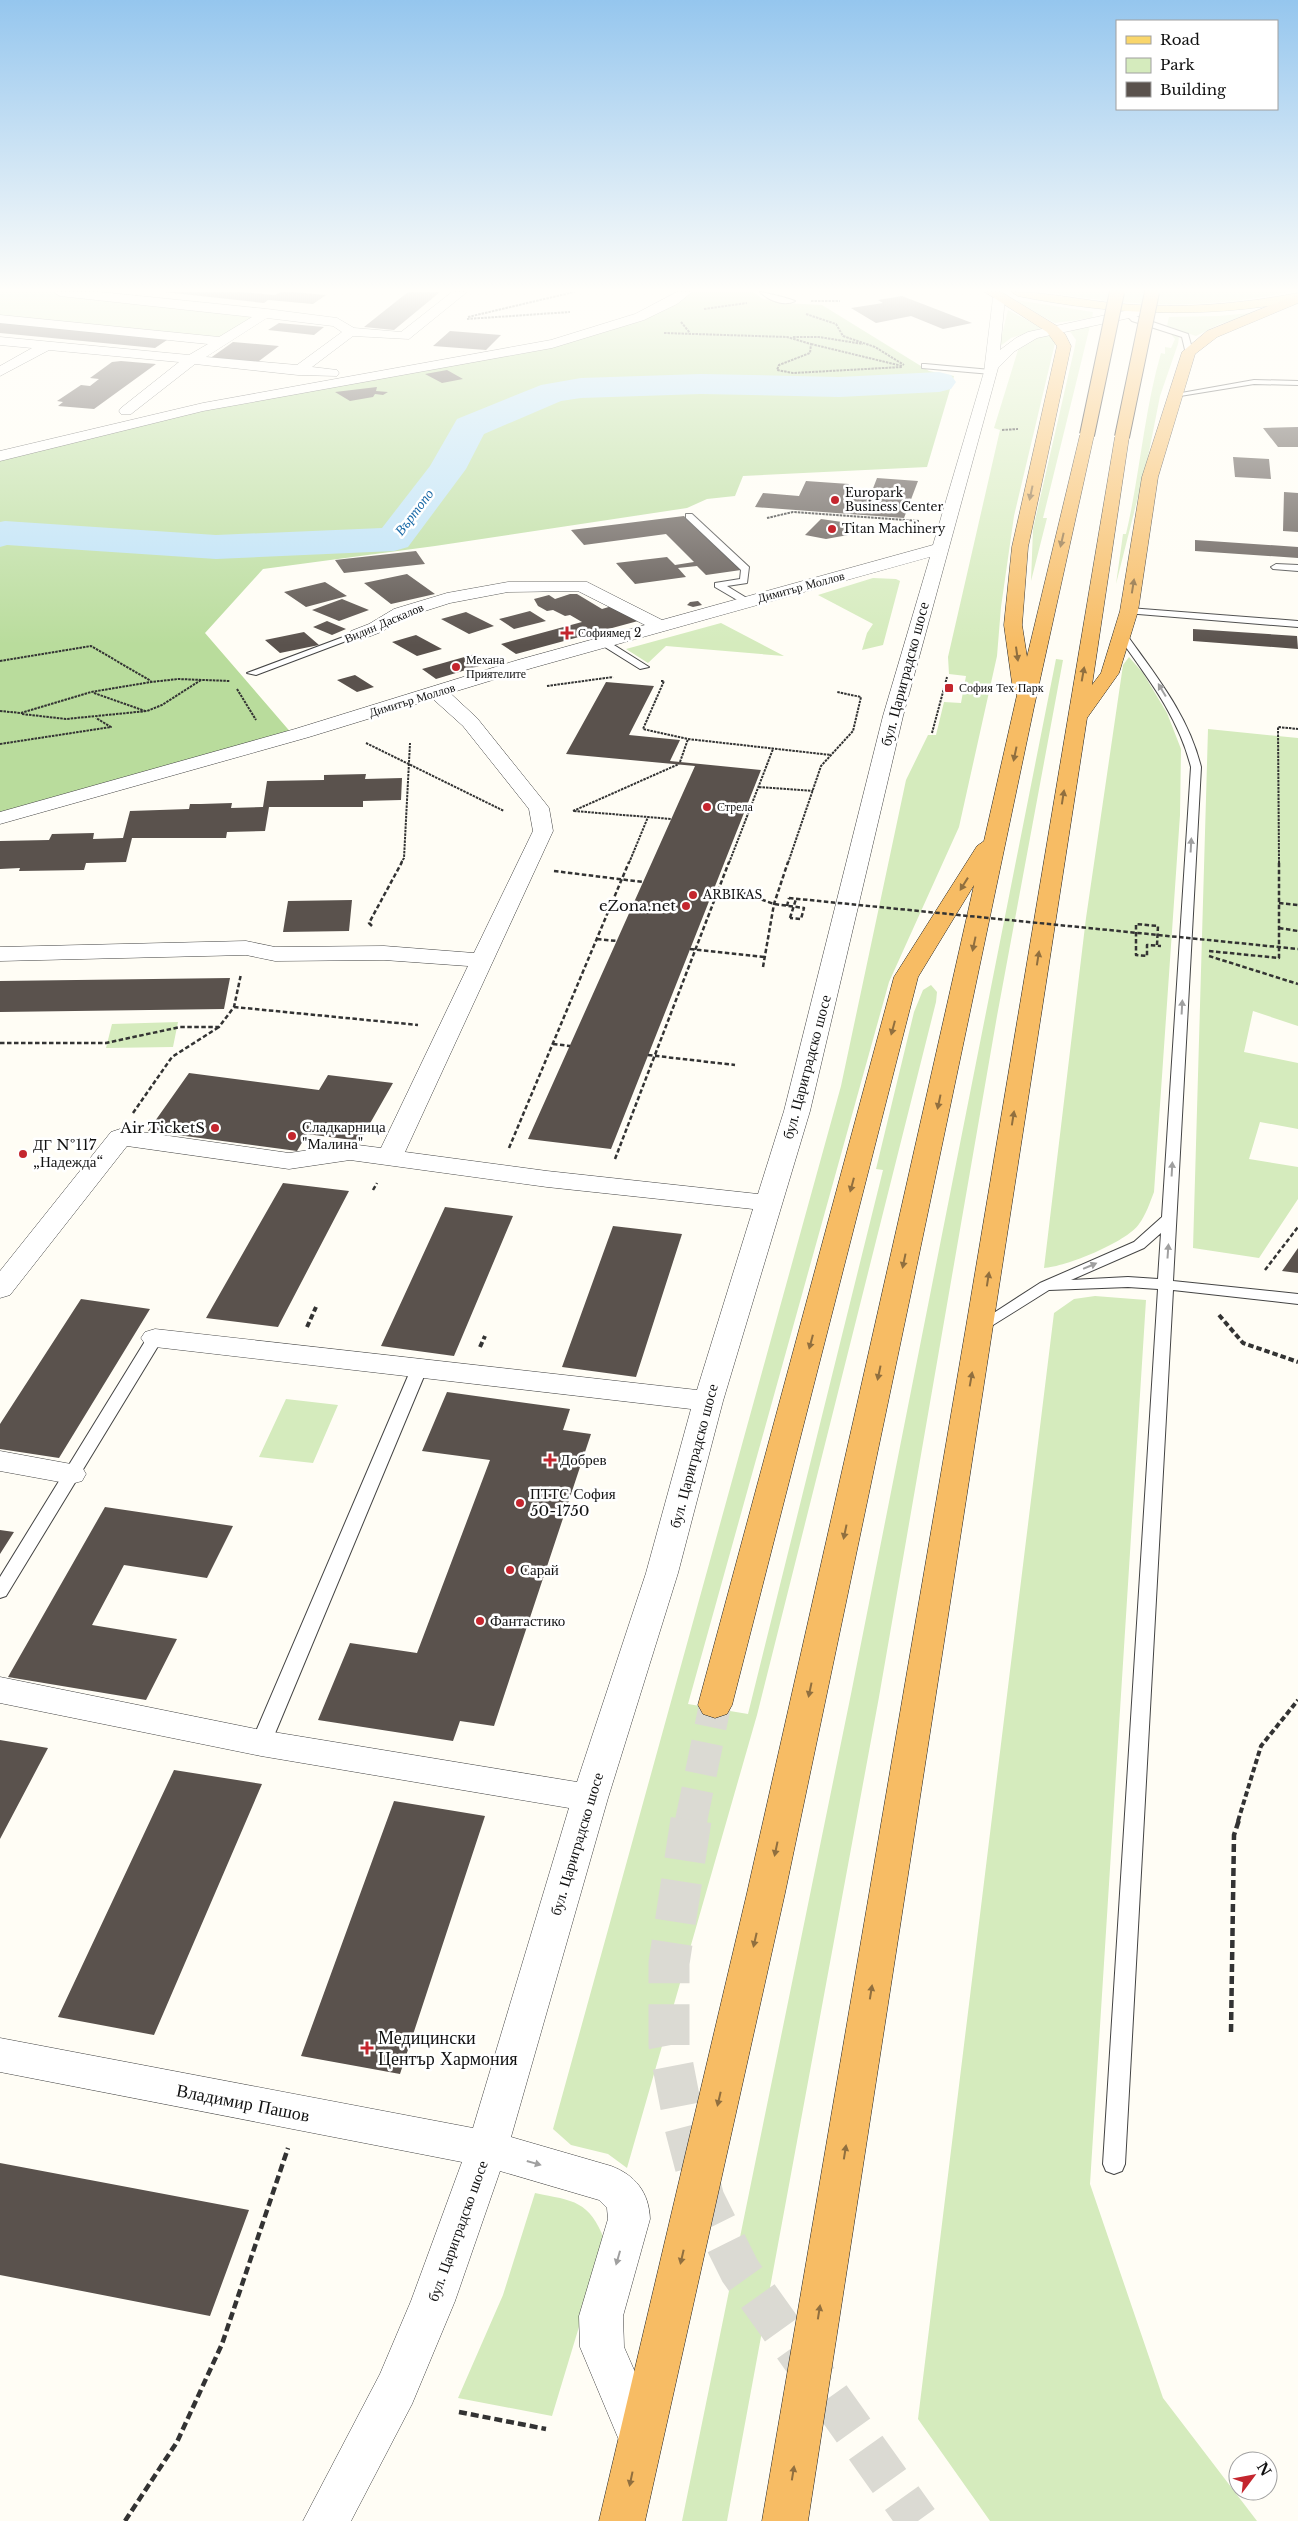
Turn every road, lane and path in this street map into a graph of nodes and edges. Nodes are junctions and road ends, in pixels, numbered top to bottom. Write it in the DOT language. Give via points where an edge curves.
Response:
graph roads {
  1 [pos="192,410"];
  2 [pos="979,410"];
  3 [pos="1050,410"];
  4 [pos="1092,410"];
  5 [pos="1128,410"];
  6 [pos="1170,410"];
  7 [pos="0,456"];
  8 [pos="689,516"];
  9 [pos="767,518"];
  10 [pos="900,519"];
  11 [pos="939,549"];
  12 [pos="1276,566"];
  13 [pos="1298,568"];
  14 [pos="747,602"];
  15 [pos="1129,611"];
  16 [pos="1298,624"];
  17 [pos="660,626"];
  18 [pos="1121,633"];
  19 [pos="357,635"];
  20 [pos="603,642"];
  21 [pos="0,661"];
  22 [pos="644,667"];
  23 [pos="252,673"];
  24 [pos="606,676"];
  25 [pos="947,677"];
  26 [pos="201,680"];
  27 [pos="232,681"];
  28 [pos="664,681"];
  29 [pos="151,682"];
  30 [pos="543,687"];
  31 [pos="237,689"];
  32 [pos="91,692"];
  33 [pos="437,692"];
  34 [pos="837,692"];
  35 [pos="1024,707"];
  36 [pos="0,711"];
  37 [pos="147,712"];
  38 [pos="21,714"];
  39 [pos="96,718"];
  40 [pos="263,719"];
  41 [pos="1075,722"];
  42 [pos="1298,729"];
  43 [pos="932,733"];
  44 [pos="688,739"];
  45 [pos="366,743"];
  46 [pos="410,743"];
  47 [pos="0,744"];
  48 [pos="773,749"];
  49 [pos="831,755"];
  50 [pos="410,765"];
  51 [pos="759,787"];
  52 [pos="813,791"];
  53 [pos="539,808"];
  54 [pos="573,811"];
  55 [pos="648,817"];
  56 [pos="0,818"];
  57 [pos="671,820"];
  58 [pos="739,826"];
  59 [pos="744,826"];
  60 [pos="1000,828"];
  61 [pos="543,831"];
  62 [pos="527,866"];
  63 [pos="621,880"];
  64 [pos="643,882"];
  65 [pos="714,889"];
  66 [pos="720,890"];
  67 [pos="796,899"];
  68 [pos="1279,903"];
  69 [pos="774,904"];
  70 [pos="1298,905"];
  71 [pos="787,906"];
  72 [pos="1279,928"];
  73 [pos="1298,931"];
  74 [pos="1137,933"];
  75 [pos="597,939"];
  76 [pos="617,941"];
  77 [pos="246,948"];
  78 [pos="1185,948"];
  79 [pos="690,949"];
  80 [pos="1298,949"];
  81 [pos="696,950"];
  82 [pos="1206,951"];
  83 [pos="384,953"];
  84 [pos="0,954"];
  85 [pos="765,957"];
  86 [pos="483,960"];
  87 [pos="763,967"];
  88 [pos="1298,984"];
  89 [pos="234,1007"];
  90 [pos="219,1026"];
  91 [pos="450,1028"];
  92 [pos="0,1043"];
  93 [pos="553,1044"];
  94 [pos="570,1046"];
  95 [pos="648,1055"];
  96 [pos="655,1056"];
  97 [pos="735,1065"];
  98 [pos="120,1137"];
  99 [pos="389,1158"];
  100 [pos="499,1172"];
  101 [pos="605,1185"];
  102 [pos="768,1203"];
  103 [pos="1170,1218"];
  104 [pos="1298,1227"];
  105 [pos="1166,1284"];
  106 [pos="1046,1286"];
  107 [pos="1194,1286"];
  108 [pos="0,1289"];
  109 [pos="1248,1292"];
  110 [pos="1298,1299"];
  111 [pos="316,1307"];
  112 [pos="312,1317"];
  113 [pos="980,1327"];
  114 [pos="485,1336"];
  115 [pos="155,1338"];
  116 [pos="481,1344"];
  117 [pos="1298,1361"];
  118 [pos="419,1369"];
  119 [pos="708,1401"];
  120 [pos="0,1461"];
  121 [pos="71,1474"];
  122 [pos="0,1592"];
  123 [pos="0,1690"];
  124 [pos="1298,1700"];
  125 [pos="715,1705"];
  126 [pos="261,1743"];
  127 [pos="590,1798"];
  128 [pos="1231,2032"];
  129 [pos="0,2055"];
  130 [pos="300,2114"];
  131 [pos="487,2149"];
  132 [pos="1114,2164"];
  133 [pos="459,2412"];
  134 [pos="546,2429"];
  135 [pos="640,2436"];
  136 [pos="126,2521"];
  137 [pos="326,2521"];
  138 [pos="622,2521"];
  139 [pos="785,2521"];
  1 -- 7 [label="street"];
  2 -- 11 [label="street, бул. Цариградско шосе"];
  3 -- 35 [label="highway, one-way" via="1020,547 1012,625"];
  4 -- 35 [label="highway, one-way, bridge"];
  41 -- 5 [label="highway, one-way, bridge"];
  15 -- 6 [label="highway, one-way" via="1150,477"];
  8 -- 14 [label="lane" via="746,569 744,581 718,585"];
  9 -- 10 [label="path" via="793,512"];
  11 -- 14 [label="street, Димитър Моллов"];
  11 -- 102 [label="street, бул. Цариградско шосе" via="859,851 820,1023"];
  12 -- 13 [label="lane"];
  14 -- 17 [label="street, Димитър Моллов"];
  15 -- 16 [label="lane"];
  15 -- 18 [label="highway"];
  17 -- 19 [label="street, Видин Даскалов" via="582,586 508,587 447,598 400,613"];
  17 -- 20 [label="street, Димитър Моллов"];
  18 -- 41 [label="highway" via="1110,673"];
  78 -- 18 [label="lane, one-way" via="1196,767 1187,731 1158,682"];
  19 -- 23 [label="lane, Видин Даскалов"];
  20 -- 22 [label="lane"];
  20 -- 33 [label="street, Димитър Моллов"];
  21 -- 29 [label="path" via="91,646"];
  24 -- 30 [label="path"];
  25 -- 43 [label="path"];
  26 -- 27 [label="path"];
  26 -- 29 [label="path"];
  26 -- 37 [label="path"];
  28 -- 44 [label="path" via="643,729"];
  29 -- 32 [label="path"];
  31 -- 40 [label="path" via="256,720"];
  32 -- 37 [label="path"];
  32 -- 38 [label="path"];
  33 -- 53 [label="street" via="470,722"];
  33 -- 56 [label="street, Димитър Моллов"];
  34 -- 49 [label="path" via="861,697 853,731"];
  35 -- 60 [label="highway, one-way"];
  36 -- 38 [label="path"];
  37 -- 39 [label="path"];
  38 -- 39 [label="path" via="66,719"];
  39 -- 47 [label="path" via="111,727"];
  113 -- 41 [label="highway, one-way"];
  42 -- 68 [label="path" via="1278,727"];
  44 -- 48 [label="path"];
  44 -- 54 [label="path" via="679,763"];
  45 -- 50 [label="path"];
  46 -- 50 [label="path"];
  48 -- 49 [label="path"];
  48 -- 51 [label="path"];
  49 -- 52 [label="path" via="821,766"];
  50 -- 61 [label="path"];
  50 -- 83 [label="path" via="404,858 369,923 389,941"];
  51 -- 52 [label="path"];
  51 -- 59 [label="path"];
  52 -- 69 [label="path"];
  53 -- 54 [label="path"];
  53 -- 61 [label="street"];
  54 -- 55 [label="path"];
  55 -- 57 [label="path"];
  55 -- 63 [label="path"];
  58 -- 59 [label="path"];
  59 -- 66 [label="path"];
  60 -- 125 [label="highway, one-way" via="906,977"];
  60 -- 135 [label="highway, one-way" via="766,1893"];
  61 -- 62 [label="street"];
  62 -- 63 [label="path"];
  62 -- 86 [label="street"];
  63 -- 64 [label="path"];
  63 -- 75 [label="path"];
  65 -- 66 [label="path"];
  66 -- 69 [label="path" via="738,891"];
  66 -- 81 [label="path"];
  67 -- 71 [label="path, bridge" via="789,898"];
  67 -- 71 [label="path, bridge" via="790,918 800,919 804,908"];
  67 -- 74 [label="path, bridge"];
  68 -- 70 [label="path"];
  68 -- 72 [label="path"];
  69 -- 71 [label="path"];
  69 -- 85 [label="path"];
  72 -- 73 [label="path"];
  72 -- 82 [label="path" via="1279,958"];
  74 -- 74 [label="path" via="1136,955 1147,956 1147,945 1157,945 1158,926 1136,924"];
  74 -- 80 [label="path, bridge"];
  75 -- 76 [label="path"];
  75 -- 93 [label="path"];
  77 -- 83 [label="street" via="275,954"];
  77 -- 84 [label="street"];
  77 -- 89 [label="path"];
  78 -- 88 [label="path"];
  103 -- 78 [label="lane, one-way"];
  79 -- 81 [label="path"];
  81 -- 85 [label="path"];
  81 -- 96 [label="path"];
  83 -- 86 [label="street"];
  85 -- 87 [label="path"];
  86 -- 91 [label="street"];
  89 -- 90 [label="path"];
  89 -- 91 [label="path"];
  90 -- 92 [label="path" via="180,1027 106,1043"];
  90 -- 98 [label="path" via="172,1056 126,1123"];
  91 -- 99 [label="street"];
  93 -- 94 [label="path"];
  93 -- 100 [label="path"];
  95 -- 96 [label="path"];
  96 -- 97 [label="path"];
  96 -- 101 [label="path"];
  98 -- 99 [label="street" via="289,1160 350,1152"];
  98 -- 108 [label="street"];
  99 -- 100 [label="street"];
  100 -- 101 [label="street"];
  101 -- 102 [label="street"];
  102 -- 119 [label="street, бул. Цариградско шосе"];
  105 -- 103 [label="lane, one-way"];
  106 -- 103 [label="lane, one-way" via="1139,1245"];
  104 -- 109 [label="path"];
  105 -- 106 [label="lane" via="1128,1282"];
  105 -- 107 [label="lane"];
  105 -- 132 [label="lane"];
  106 -- 113 [label="lane"];
  107 -- 109 [label="lane"];
  107 -- 117 [label="path" via="1243,1343"];
  109 -- 110 [label="lane"];
  111 -- 112 [label="path"];
  139 -- 113 [label="highway, one-way"];
  114 -- 116 [label="path"];
  115 -- 118 [label="street"];
  115 -- 121 [label="lane"];
  118 -- 119 [label="street"];
  118 -- 126 [label="lane"];
  119 -- 127 [label="street, бул. Цариградско шосе" via="662,1573"];
  120 -- 121 [label="street"];
  121 -- 122 [label="lane"];
  123 -- 126 [label="street"];
  124 -- 128 [label="path" via="1261,1746 1234,1835"];
  126 -- 127 [label="street"];
  127 -- 131 [label="street, бул. Цариградско шосе"];
  129 -- 130 [label="street, Владимир Пашов"];
  130 -- 131 [label="street, Владимир Пашов"];
  130 -- 136 [label="path" via="222,2344 177,2442"];
  131 -- 135 [label="street, Владимир Пашов, one-way" via="611,2186 623,2193 629,2206 629,2218 601,2316 602,2347"];
  131 -- 137 [label="street, бул. Цариградско шосе" via="433,2301 396,2389"];
  133 -- 134 [label="path"];
  135 -- 138 [label="highway, one-way"];
}
